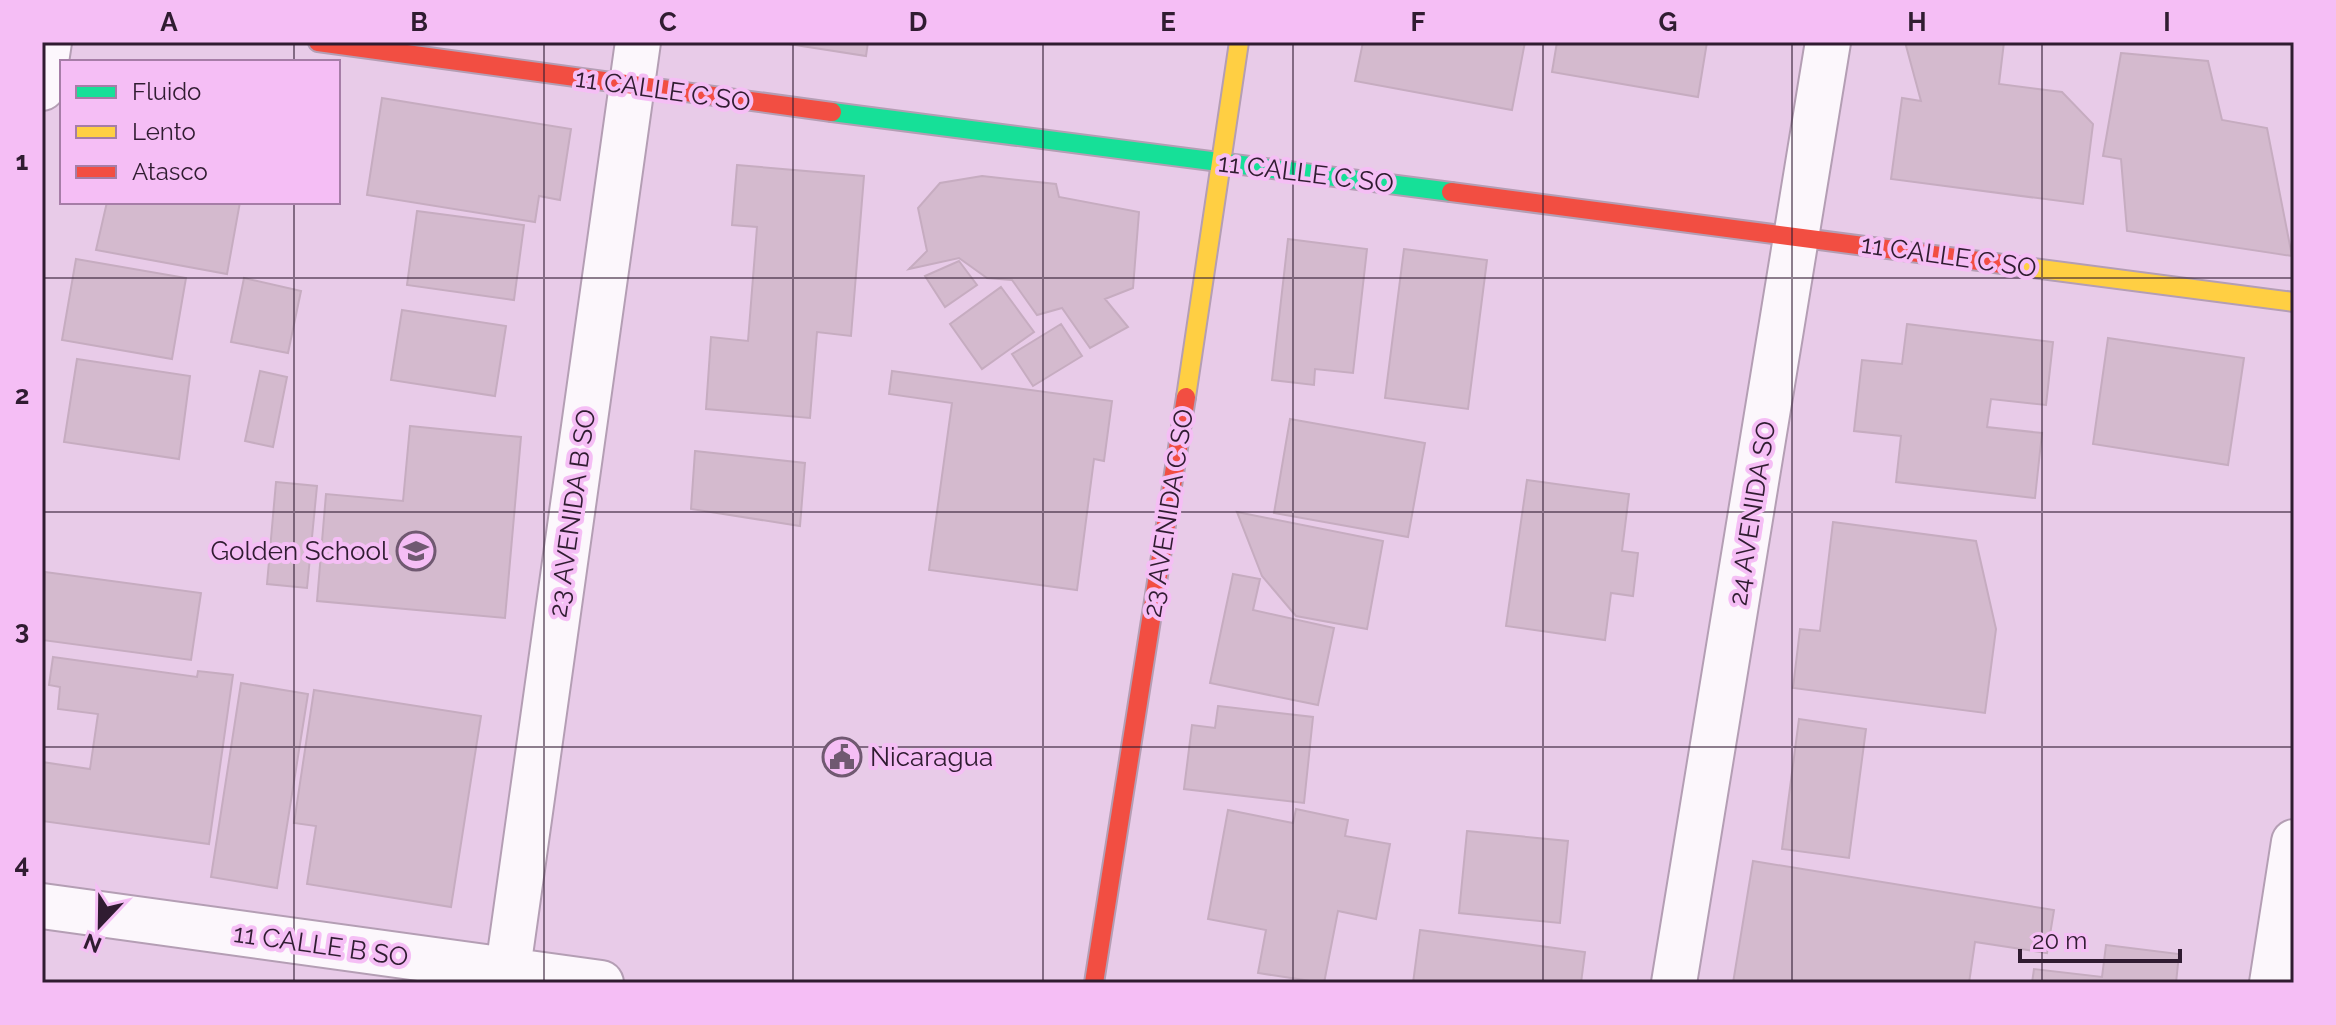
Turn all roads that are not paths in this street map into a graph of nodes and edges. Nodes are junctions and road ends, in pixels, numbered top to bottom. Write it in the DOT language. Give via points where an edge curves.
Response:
graph roads {
  1 [pos="49,42"];
  2 [pos="318,42"];
  3 [pos="638,42"];
  4 [pos="1239,42"];
  5 [pos="1828,42"];
  6 [pos="632,86"];
  7 [pos="42,88"];
  8 [pos="1223,162"];
  9 [pos="1797,236"];
  10 [pos="2294,302"];
  11 [pos="2294,842"];
  12 [pos="42,906"];
  13 [pos="507,977"];
  14 [pos="601,983"];
  15 [pos="1094,983"];
  16 [pos="1674,983"];
  17 [pos="2272,983"];
  1 -- 7 [label="street"];
  2 -- 6 [label="street, 11 CALLE C SO"];
  3 -- 6 [label="street, 23 AVENIDA B SO"];
  4 -- 8 [label="street, 23 AVENIDA C SO"];
  5 -- 9 [label="street, 24 AVENIDA SO"];
  6 -- 8 [label="street, 11 CALLE C SO"];
  6 -- 13 [label="street, 23 AVENIDA B SO"];
  8 -- 9 [label="street, 11 CALLE C SO"];
  8 -- 15 [label="street, 23 AVENIDA C SO"];
  9 -- 10 [label="street, 11 CALLE C SO"];
  9 -- 16 [label="street, 24 AVENIDA SO"];
  11 -- 17 [label="street"];
  12 -- 13 [label="street, 11 CALLE B SO"];
  13 -- 14 [label="street, 11 CALLE B SO"];
}
